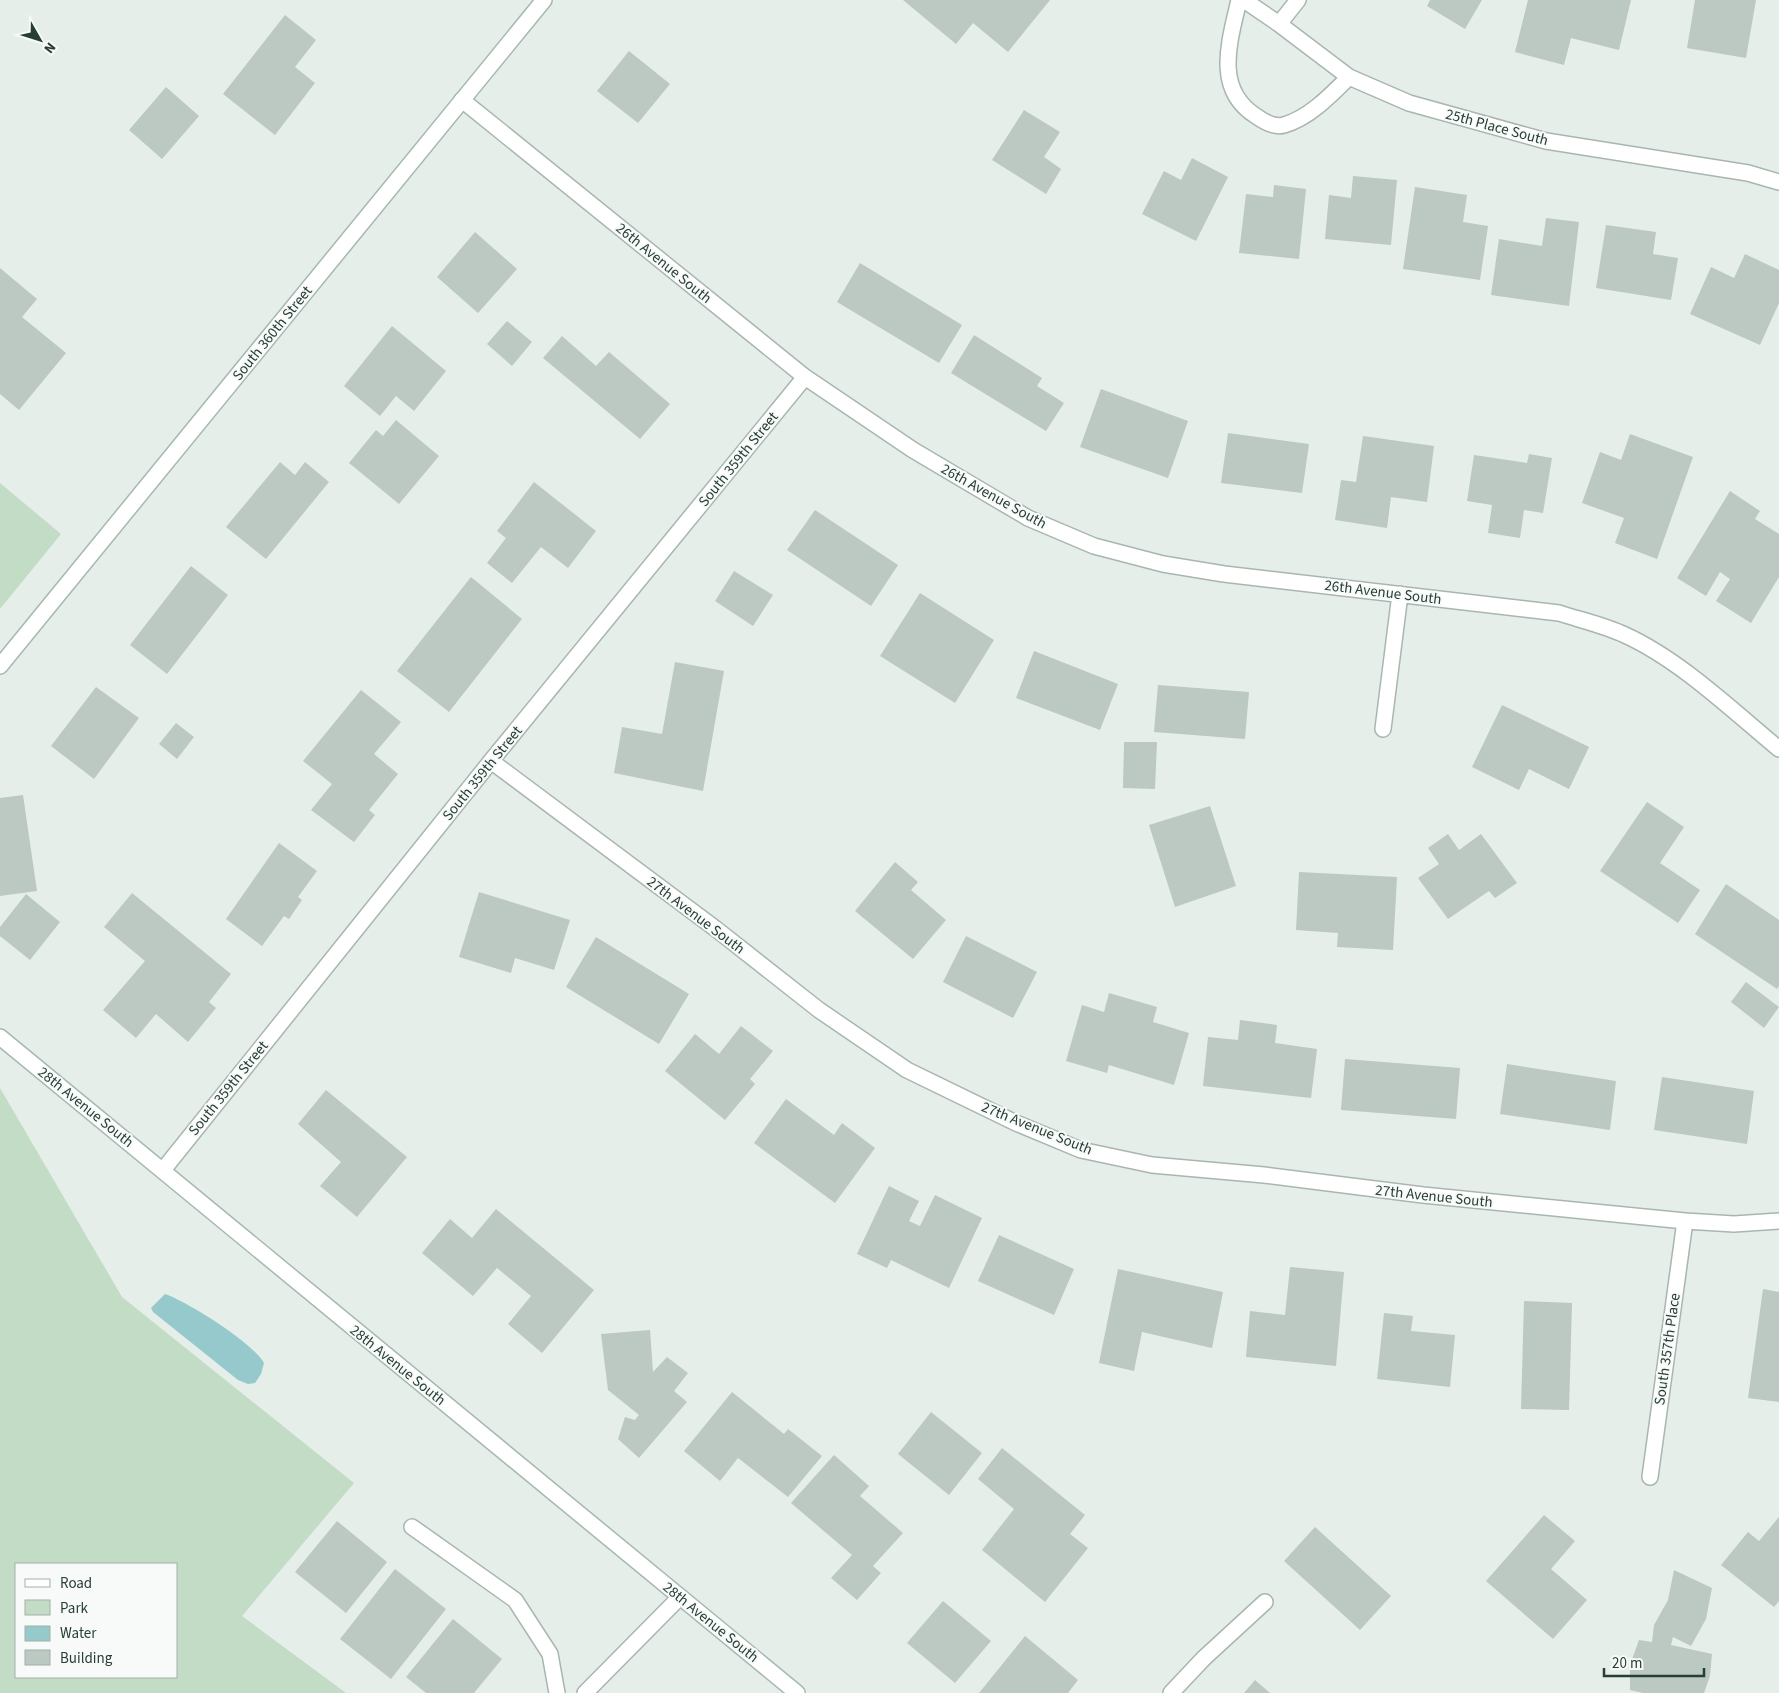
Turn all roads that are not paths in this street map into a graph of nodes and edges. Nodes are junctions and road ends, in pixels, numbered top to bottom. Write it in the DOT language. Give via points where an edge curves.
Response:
graph roads {
  1 [pos="544,0"];
  2 [pos="1239,0"];
  3 [pos="1244,0"];
  4 [pos="1298,0"];
  5 [pos="1279,24"];
  6 [pos="1349,77"];
  7 [pos="462,100"];
  8 [pos="1779,182"];
  9 [pos="805,377"];
  10 [pos="1400,594"];
  11 [pos="0,666"];
  12 [pos="1383,728"];
  13 [pos="1779,748"];
  14 [pos="491,761"];
  15 [pos="0,1037"];
  16 [pos="163,1170"];
  17 [pos="1685,1221"];
  18 [pos="1779,1221"];
  19 [pos="1650,1477"];
  20 [pos="412,1527"];
  21 [pos="680,1597"];
  22 [pos="1265,1602"];
  23 [pos="557,1693"];
  24 [pos="585,1693"];
  25 [pos="797,1693"];
  26 [pos="1171,1693"];
  1 -- 7 [label="street, South 360th Street"];
  2 -- 6 [label="street" via="1228,48 1228,75 1235,95 1249,112 1266,123 1283,126 1301,118"];
  3 -- 5 [label="street, 25th Place South"];
  4 -- 5 [label="street"];
  5 -- 6 [label="street, 25th Place South"];
  6 -- 8 [label="street, 25th Place South" via="1409,104 1546,141 1748,173"];
  7 -- 9 [label="street, 26th Avenue South"];
  7 -- 11 [label="street, South 360th Street"];
  9 -- 10 [label="street, 26th Avenue South" via="914,450 1028,518 1094,546 1163,564 1224,574"];
  9 -- 14 [label="street, South 359th Street"];
  10 -- 12 [label="street"];
  10 -- 13 [label="street, 26th Avenue South" via="1559,613 1624,634 1691,677"];
  14 -- 16 [label="street, South 359th Street"];
  14 -- 17 [label="street, 27th Avenue South" via="716,928 819,1010 908,1070 1016,1123 1081,1150 1152,1165"];
  15 -- 16 [label="street, 28th Avenue South"];
  16 -- 21 [label="street, 28th Avenue South"];
  17 -- 18 [label="street, 27th Avenue South" via="1734,1224"];
  17 -- 19 [label="street, South 357th Place"];
  20 -- 23 [label="street" via="515,1600 550,1654"];
  21 -- 24 [label="street"];
  21 -- 25 [label="street, 28th Avenue South"];
  22 -- 26 [label="street"];
}
